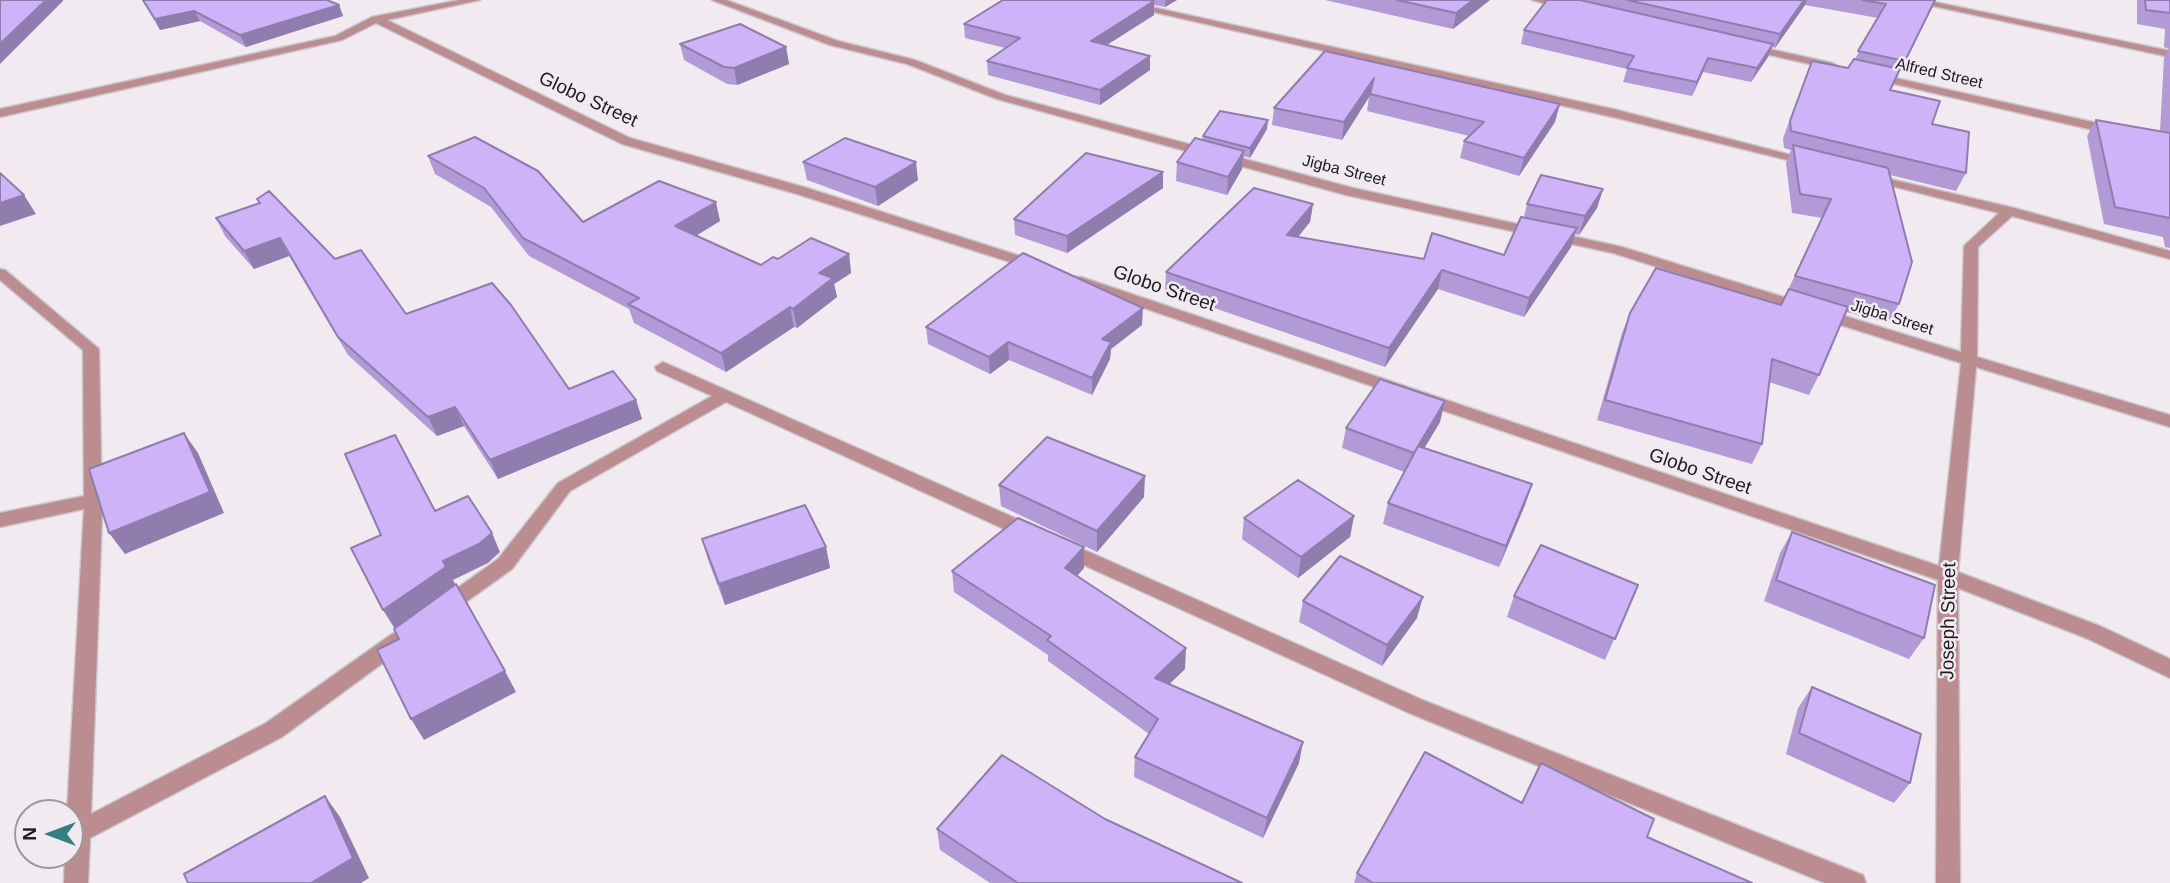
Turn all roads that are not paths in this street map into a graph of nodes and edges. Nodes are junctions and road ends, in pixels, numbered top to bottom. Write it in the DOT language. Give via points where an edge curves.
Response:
graph roads {
  1 [pos="475,0"];
  2 [pos="717,0"];
  3 [pos="1106,0"];
  4 [pos="1537,0"];
  5 [pos="1910,0"];
  6 [pos="1578,9"];
  7 [pos="376,19"];
  8 [pos="1739,45"];
  9 [pos="2170,54"];
  10 [pos="1846,69"];
  11 [pos="1859,72"];
  12 [pos="0,113"];
  13 [pos="2129,134"];
  14 [pos="1820,164"];
  15 [pos="1860,174"];
  16 [pos="2009,211"];
  17 [pos="2170,255"];
  18 [pos="0,273"];
  19 [pos="1969,360"];
  20 [pos="663,367"];
  21 [pos="726,395"];
  22 [pos="2170,421"];
  23 [pos="93,501"];
  24 [pos="0,520"];
  25 [pos="1948,576"];
  26 [pos="2170,669"];
  27 [pos="80,799"];
  28 [pos="84,829"];
  29 [pos="1854,883"];
  30 [pos="1948,883"];
  1 -- 7 [label="street"];
  2 -- 19 [label="street, Jigba Street" via="834,43 911,62 1001,97 1351,192 1617,250"];
  3 -- 14 [label="street"];
  4 -- 6 [label="street"];
  5 -- 9 [label="street"];
  7 -- 12 [label="street" via="338,38"];
  7 -- 25 [label="street, Globo Street" via="626,141 949,236"];
  8 -- 10 [label="street"];
  11 -- 13 [label="street, Alfred Street"];
  15 -- 16 [label="street"];
  16 -- 17 [label="street"];
  16 -- 19 [label="street, Joseph Street" via="1971,246"];
  18 -- 23 [label="street" via="92,349"];
  19 -- 22 [label="street, Jigba Street"];
  19 -- 25 [label="street, Joseph Street"];
  20 -- 21 [label="street"];
  21 -- 28 [label="street" via="564,487 505,564 274,730"];
  21 -- 29 [label="street" via="1417,707"];
  23 -- 24 [label="street"];
  23 -- 27 [label="street"];
  25 -- 26 [label="street, Globo Street" via="2093,632"];
  25 -- 30 [label="street, Joseph Street"];
}
